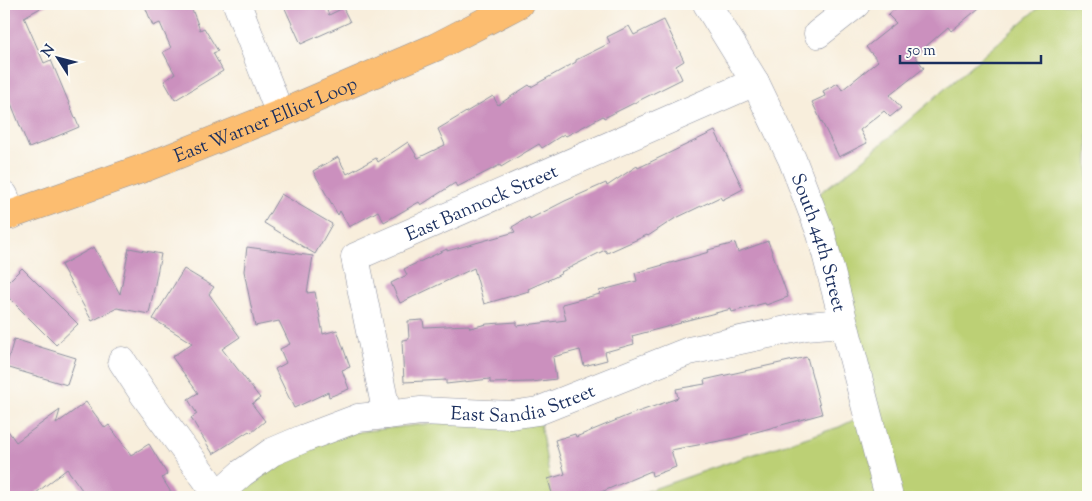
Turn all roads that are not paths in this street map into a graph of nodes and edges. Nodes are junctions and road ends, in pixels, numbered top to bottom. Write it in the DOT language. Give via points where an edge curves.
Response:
graph roads {
  1 [pos="237,4"];
  2 [pos="519,4"];
  3 [pos="707,4"];
  4 [pos="856,4"];
  5 [pos="818,34"];
  6 [pos="755,82"];
  7 [pos="280,114"];
  8 [pos="6,209"];
  9 [pos="843,323"];
  10 [pos="122,361"];
  11 [pos="387,415"];
  12 [pos="216,496"];
  13 [pos="890,497"];
  1 -- 7 [label="street"];
  2 -- 7 [label="main road, East Warner Elliot Loop" via="436,47"];
  3 -- 6 [label="street, South 44th Street"];
  4 -- 5 [label="street"];
  6 -- 9 [label="street, South 44th Street" via="792,159 821,234"];
  6 -- 11 [label="street, East Bannock Street" via="355,257"];
  7 -- 8 [label="main road, East Warner Elliot Loop" via="147,167"];
  9 -- 11 [label="street, East Sandia Street" via="806,326 689,351 538,411 511,415 421,410"];
  9 -- 13 [label="street, South 44th Street"];
  10 -- 12 [label="street"];
  11 -- 12 [label="street, East Sandia Street" via="358,418 272,452"];
}
